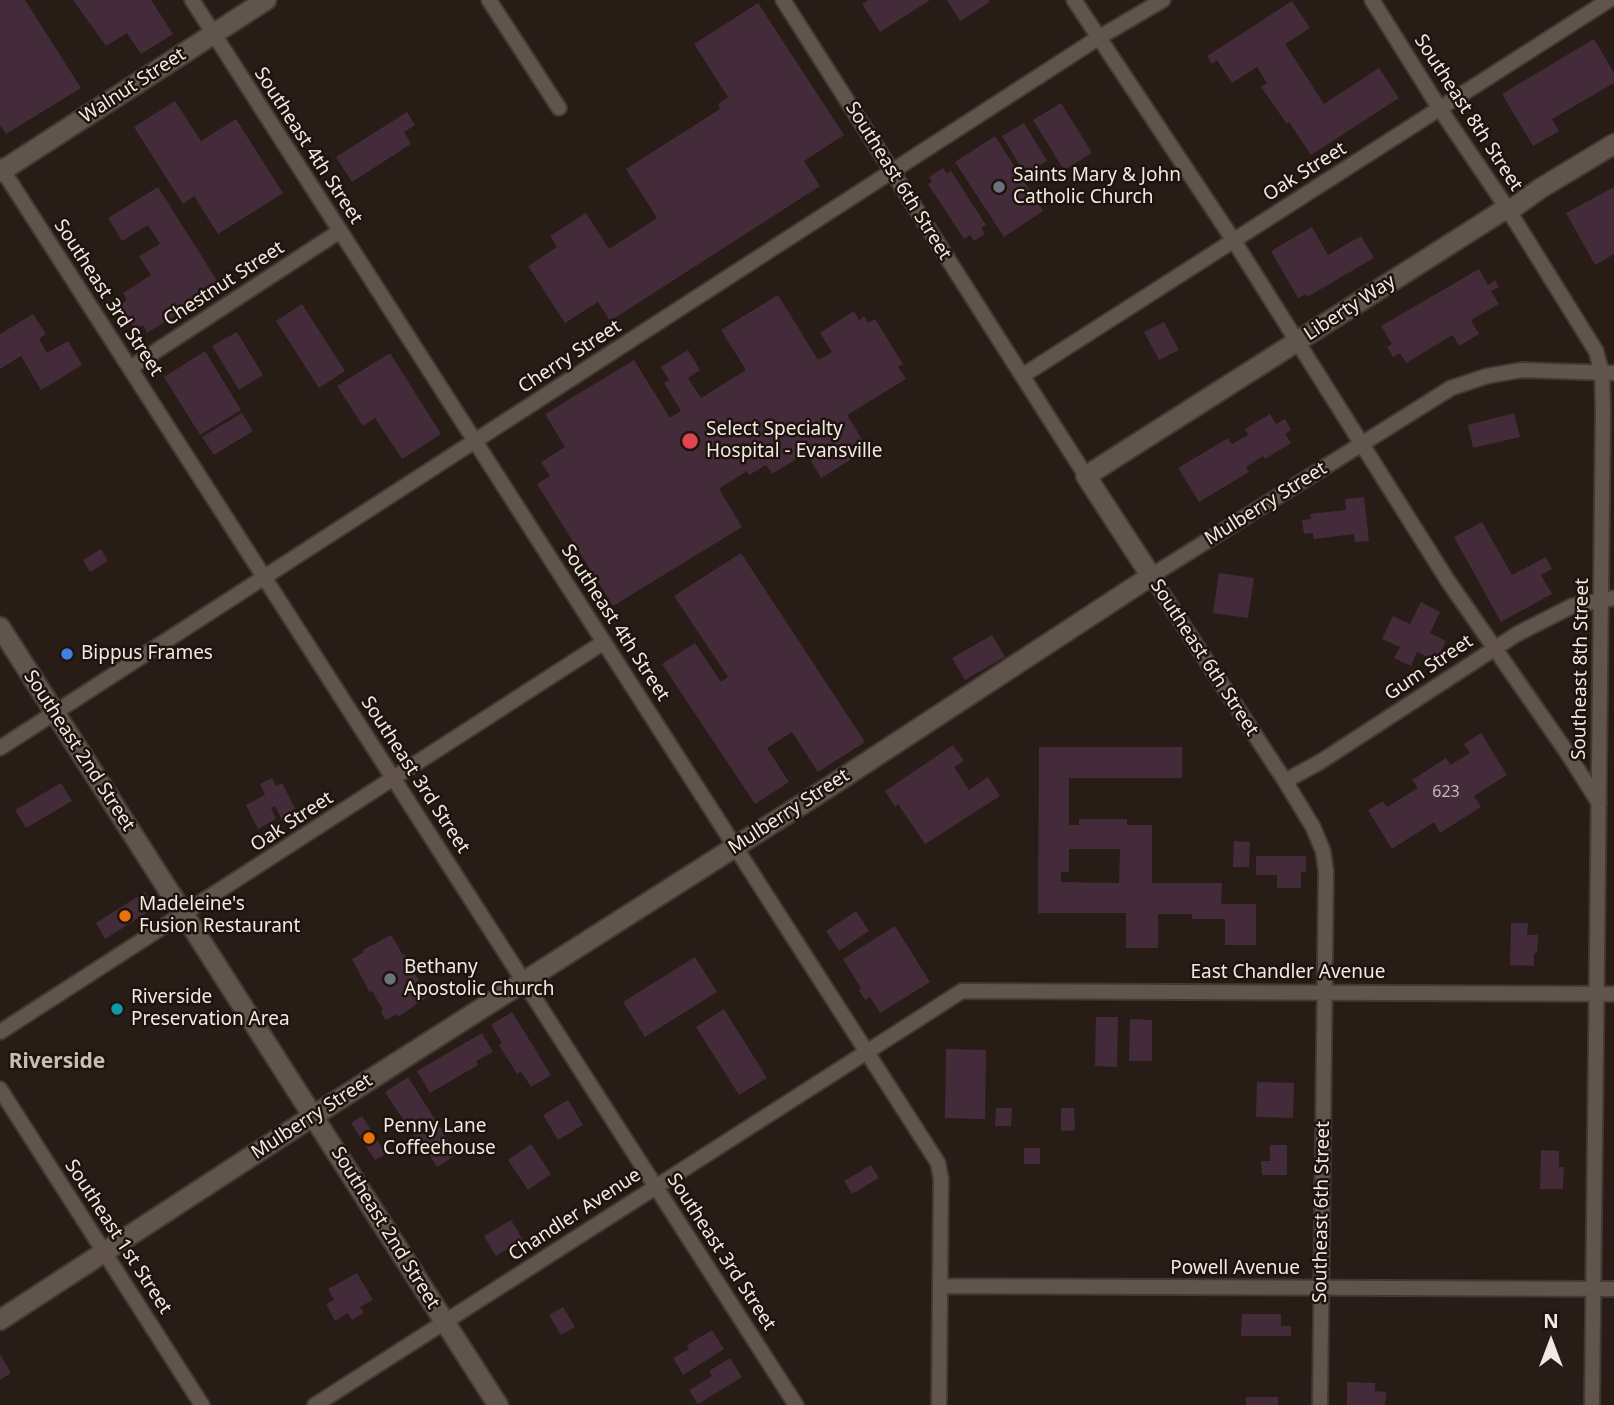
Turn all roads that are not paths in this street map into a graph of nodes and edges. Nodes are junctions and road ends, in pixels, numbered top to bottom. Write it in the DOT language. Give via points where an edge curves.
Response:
graph roads {
  1 [pos="192,0"];
  2 [pos="266,0"];
  3 [pos="489,0"];
  4 [pos="783,0"];
  5 [pos="1073,0"];
  6 [pos="1163,0"];
  7 [pos="1372,0"];
  8 [pos="1609,0"];
  9 [pos="214,34"];
  10 [pos="1098,38"];
  11 [pos="559,108"];
  12 [pos="1440,109"];
  13 [pos="1614,144"];
  14 [pos="1,169"];
  15 [pos="892,173"];
  16 [pos="1509,211"];
  17 [pos="340,231"];
  18 [pos="1234,241"];
  19 [pos="1298,342"];
  20 [pos="130,368"];
  21 [pos="1608,373"];
  22 [pos="1022,376"];
  23 [pos="474,441"];
  24 [pos="1361,443"];
  25 [pos="1086,476"];
  26 [pos="264,576"];
  27 [pos="1151,576"];
  28 [pos="1607,599"];
  29 [pos="0,627"];
  30 [pos="604,642"];
  31 [pos="1494,648"];
  32 [pos="55,713"];
  33 [pos="0,748"];
  34 [pos="394,778"];
  35 [pos="1285,781"];
  36 [pos="1599,803"];
  37 [pos="736,847"];
  38 [pos="184,914"];
  39 [pos="526,981"];
  40 [pos="962,991"];
  41 [pos="1324,993"];
  42 [pos="1597,994"];
  43 [pos="1614,994"];
  44 [pos="0,1032"];
  45 [pos="866,1051"];
  46 [pos="0,1090"];
  47 [pos="313,1116"];
  48 [pos="656,1186"];
  49 [pos="105,1253"];
  50 [pos="940,1286"];
  51 [pos="1321,1288"];
  52 [pos="1593,1289"];
  53 [pos="1614,1289"];
  54 [pos="0,1320"];
  55 [pos="444,1322"];
  56 [pos="202,1405"];
  57 [pos="315,1405"];
  58 [pos="498,1405"];
  59 [pos="796,1405"];
  60 [pos="939,1405"];
  61 [pos="1320,1405"];
  62 [pos="1592,1405"];
  1 -- 9 [label="street, Southeast 4th Street"];
  2 -- 9 [label="street, Walnut Street"];
  3 -- 11 [label="street"];
  4 -- 15 [label="street, Southeast 6th Street"];
  5 -- 10 [label="street"];
  6 -- 10 [label="street, Cherry Street"];
  7 -- 12 [label="street, Southeast 8th Street"];
  8 -- 12 [label="street, Oak Street"];
  9 -- 14 [label="street, Walnut Street"];
  9 -- 17 [label="street, Southeast 4th Street"];
  10 -- 15 [label="street, Cherry Street"];
  10 -- 18 [label="street"];
  12 -- 16 [label="street, Southeast 8th Street"];
  12 -- 18 [label="street, Oak Street"];
  13 -- 16 [label="street, Liberty Way"];
  14 -- 20 [label="street, Southeast 3rd Street"];
  15 -- 22 [label="street, Southeast 6th Street"];
  15 -- 23 [label="street, Cherry Street"];
  16 -- 19 [label="street, Liberty Way" via="1502,211"];
  16 -- 21 [label="street, Southeast 8th Street"];
  17 -- 20 [label="street, Chestnut Street"];
  17 -- 23 [label="street, Southeast 4th Street"];
  18 -- 19 [label="street"];
  18 -- 22 [label="street, Oak Street"];
  19 -- 24 [label="street"];
  19 -- 25 [label="street, Liberty Way"];
  20 -- 26 [label="street, Southeast 3rd Street"];
  21 -- 24 [label="street, Mulberry Street" via="1522,370 1487,376 1451,388"];
  21 -- 28 [label="street, Southeast 8th Street" via="1603,409"];
  22 -- 25 [label="street, Southeast 6th Street"];
  23 -- 26 [label="street, Cherry Street"];
  23 -- 30 [label="street, Southeast 4th Street"];
  24 -- 27 [label="street, Mulberry Street"];
  24 -- 31 [label="street"];
  25 -- 27 [label="street, Southeast 6th Street"];
  26 -- 32 [label="street, Cherry Street"];
  26 -- 34 [label="street, Southeast 3rd Street"];
  27 -- 35 [label="street, Southeast 6th Street"];
  27 -- 37 [label="street, Mulberry Street"];
  28 -- 31 [label="street, Gum Street" via="1572,606"];
  28 -- 36 [label="street, Southeast 8th Street"];
  29 -- 32 [label="street, Southeast 2nd Street"];
  30 -- 34 [label="street, Oak Street"];
  30 -- 37 [label="street, Southeast 4th Street"];
  31 -- 35 [label="street, Gum Street"];
  31 -- 36 [label="street"];
  32 -- 33 [label="street, Cherry Street"];
  32 -- 38 [label="street, Southeast 2nd Street"];
  34 -- 38 [label="street, Oak Street"];
  34 -- 39 [label="street, Southeast 3rd Street"];
  35 -- 41 [label="street, Southeast 6th Street" via="1323,851"];
  36 -- 42 [label="street, Southeast 8th Street"];
  37 -- 39 [label="street, Mulberry Street"];
  37 -- 45 [label="street, Southeast 4th Street"];
  38 -- 44 [label="street, Oak Street"];
  38 -- 47 [label="street, Southeast 2nd Street"];
  39 -- 47 [label="street, Mulberry Street"];
  39 -- 48 [label="street, Southeast 3rd Street"];
  40 -- 41 [label="street, East Chandler Avenue"];
  40 -- 45 [label="street, Chandler Avenue"];
  41 -- 42 [label="street, East Chandler Avenue"];
  41 -- 51 [label="street, Southeast 6th Street"];
  42 -- 43 [label="street, East Chandler Avenue"];
  42 -- 52 [label="street, Southeast 8th Street"];
  45 -- 48 [label="street, Chandler Avenue"];
  45 -- 50 [label="street, Southeast 4th Street" via="940,1168"];
  46 -- 49 [label="street, Southeast 1st Street"];
  47 -- 49 [label="street, Mulberry Street"];
  47 -- 55 [label="street, Southeast 2nd Street"];
  48 -- 55 [label="street, Chandler Avenue"];
  48 -- 59 [label="street, Southeast 3rd Street"];
  49 -- 54 [label="street, Mulberry Street"];
  49 -- 56 [label="street, Southeast 1st Street"];
  50 -- 51 [label="street, Powell Avenue"];
  50 -- 60 [label="street, Southeast 4th Street"];
  51 -- 52 [label="street, Powell Avenue"];
  51 -- 61 [label="street, Southeast 6th Street"];
  52 -- 53 [label="street, Powell Avenue"];
  52 -- 62 [label="street, Southeast 8th Street"];
  55 -- 57 [label="street, Chandler Avenue"];
  55 -- 58 [label="street, Southeast 2nd Street"];
}
